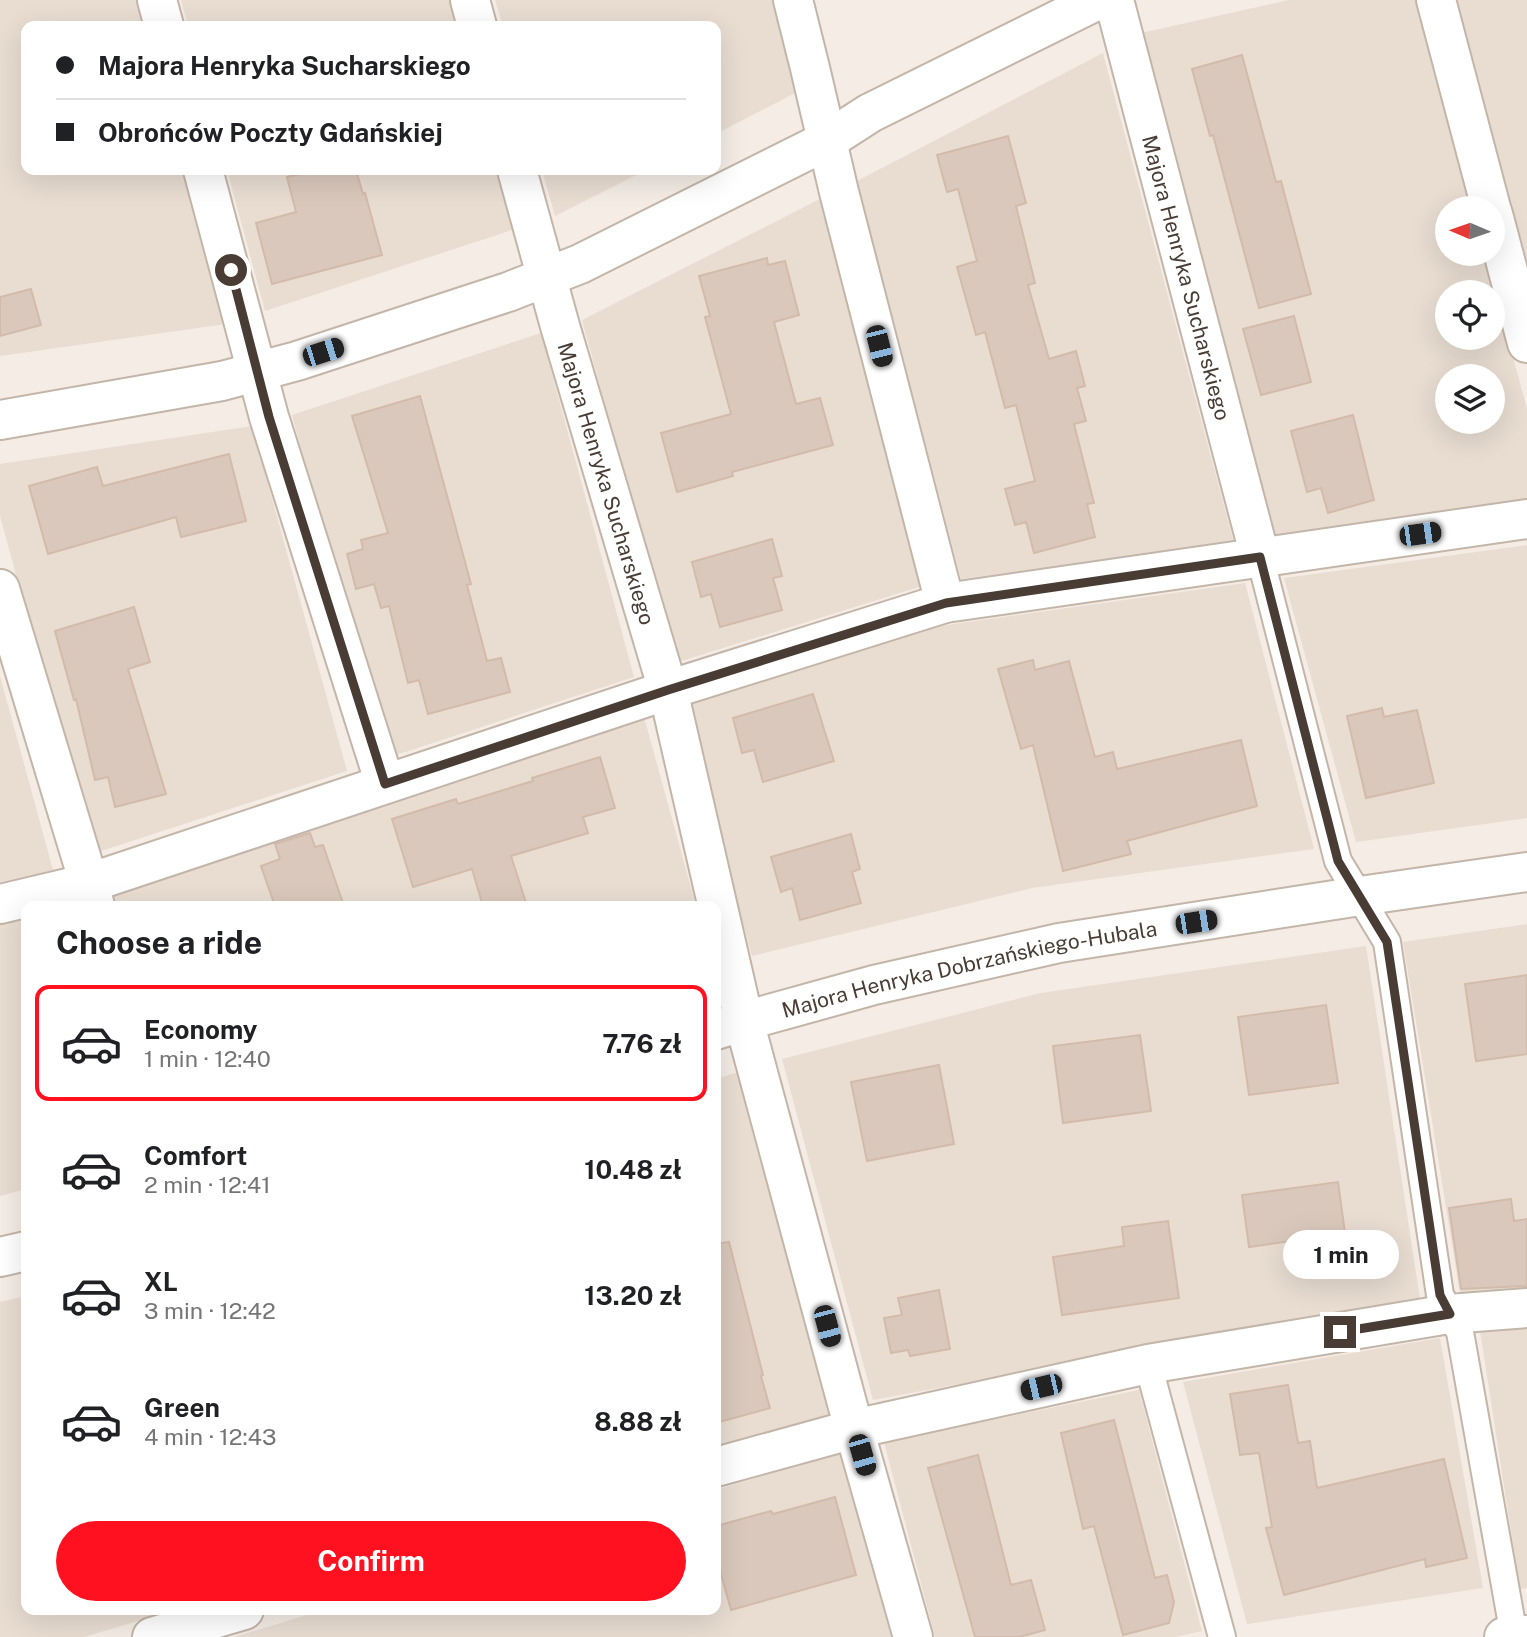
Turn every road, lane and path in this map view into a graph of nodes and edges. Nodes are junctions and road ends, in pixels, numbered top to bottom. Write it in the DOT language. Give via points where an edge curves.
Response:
graph roads {
  1 [pos="157,0"];
  2 [pos="470,0"];
  3 [pos="793,0"];
  4 [pos="1098,0"];
  5 [pos="1114,0"];
  6 [pos="1436,0"];
  7 [pos="163,21"];
  8 [pos="476,21"];
  9 [pos="828,139"];
  10 [pos="204,175"];
  11 [pos="518,175"];
  12 [pos="1488,196"];
  13 [pos="1505,260"];
  14 [pos="547,277"];
  15 [pos="1527,343"];
  16 [pos="258,371"];
  17 [pos="0,420"];
  18 [pos="1527,519"];
  19 [pos="1260,557"];
  20 [pos="0,589"];
  21 [pos="946,603"];
  22 [pos="668,690"];
  23 [pos="385,784"];
  24 [pos="1527,872"];
  25 [pos="92,895"];
  26 [pos="1360,896"];
  27 [pos="31,901"];
  28 [pos="707,901"];
  29 [pos="21,902"];
  30 [pos="0,904"];
  31 [pos="721,976"];
  32 [pos="730,1025"];
  33 [pos="21,1252"];
  34 [pos="0,1256"];
  35 [pos="1527,1308"];
  36 [pos="1450,1314"];
  37 [pos="1148,1364"];
  38 [pos="854,1429"];
  39 [pos="721,1466"];
  40 [pos="227,1615"];
  41 [pos="1515,1636"];
  42 [pos="152,1637"];
  43 [pos="914,1637"];
  44 [pos="1222,1637"];
  1 -- 7 [label="street"];
  2 -- 8 [label="street"];
  3 -- 9 [label="street"];
  4 -- 9 [label="street" via="870,113"];
  5 -- 19 [label="street, Majora Henryka Sucharskiego"];
  6 -- 12 [label="street"];
  9 -- 14 [label="street"];
  9 -- 21 [label="street"];
  10 -- 16 [label="street"];
  11 -- 14 [label="street, Majora Henryka Sucharskiego"];
  13 -- 15 [label="street"];
  14 -- 16 [label="street"];
  14 -- 22 [label="street, Majora Henryka Sucharskiego"];
  16 -- 17 [label="street"];
  16 -- 23 [label="street"];
  18 -- 19 [label="street"];
  19 -- 21 [label="street"];
  19 -- 26 [label="lane" via="1338,861"];
  20 -- 25 [label="street"];
  21 -- 22 [label="street"];
  22 -- 23 [label="street"];
  22 -- 28 [label="street"];
  23 -- 25 [label="street"];
  24 -- 26 [label="street, Majora Henryka Dobrzańskiego-Hubala"];
  25 -- 27 [label="street"];
  26 -- 32 [label="street, Majora Henryka Dobrzańskiego-Hubala" via="1059,943 874,985"];
  26 -- 36 [label="lane" via="1387,942 1440,1295"];
  29 -- 30 [label="street"];
  31 -- 32 [label="street"];
  32 -- 38 [label="street"];
  33 -- 34 [label="street"];
  35 -- 36 [label="street"];
  36 -- 37 [label="street"];
  36 -- 41 [label="lane" via="1460,1332"];
  37 -- 38 [label="street"];
  37 -- 44 [label="lane"];
  38 -- 39 [label="street"];
  38 -- 43 [label="street"];
  40 -- 42 [label="street"];
}
